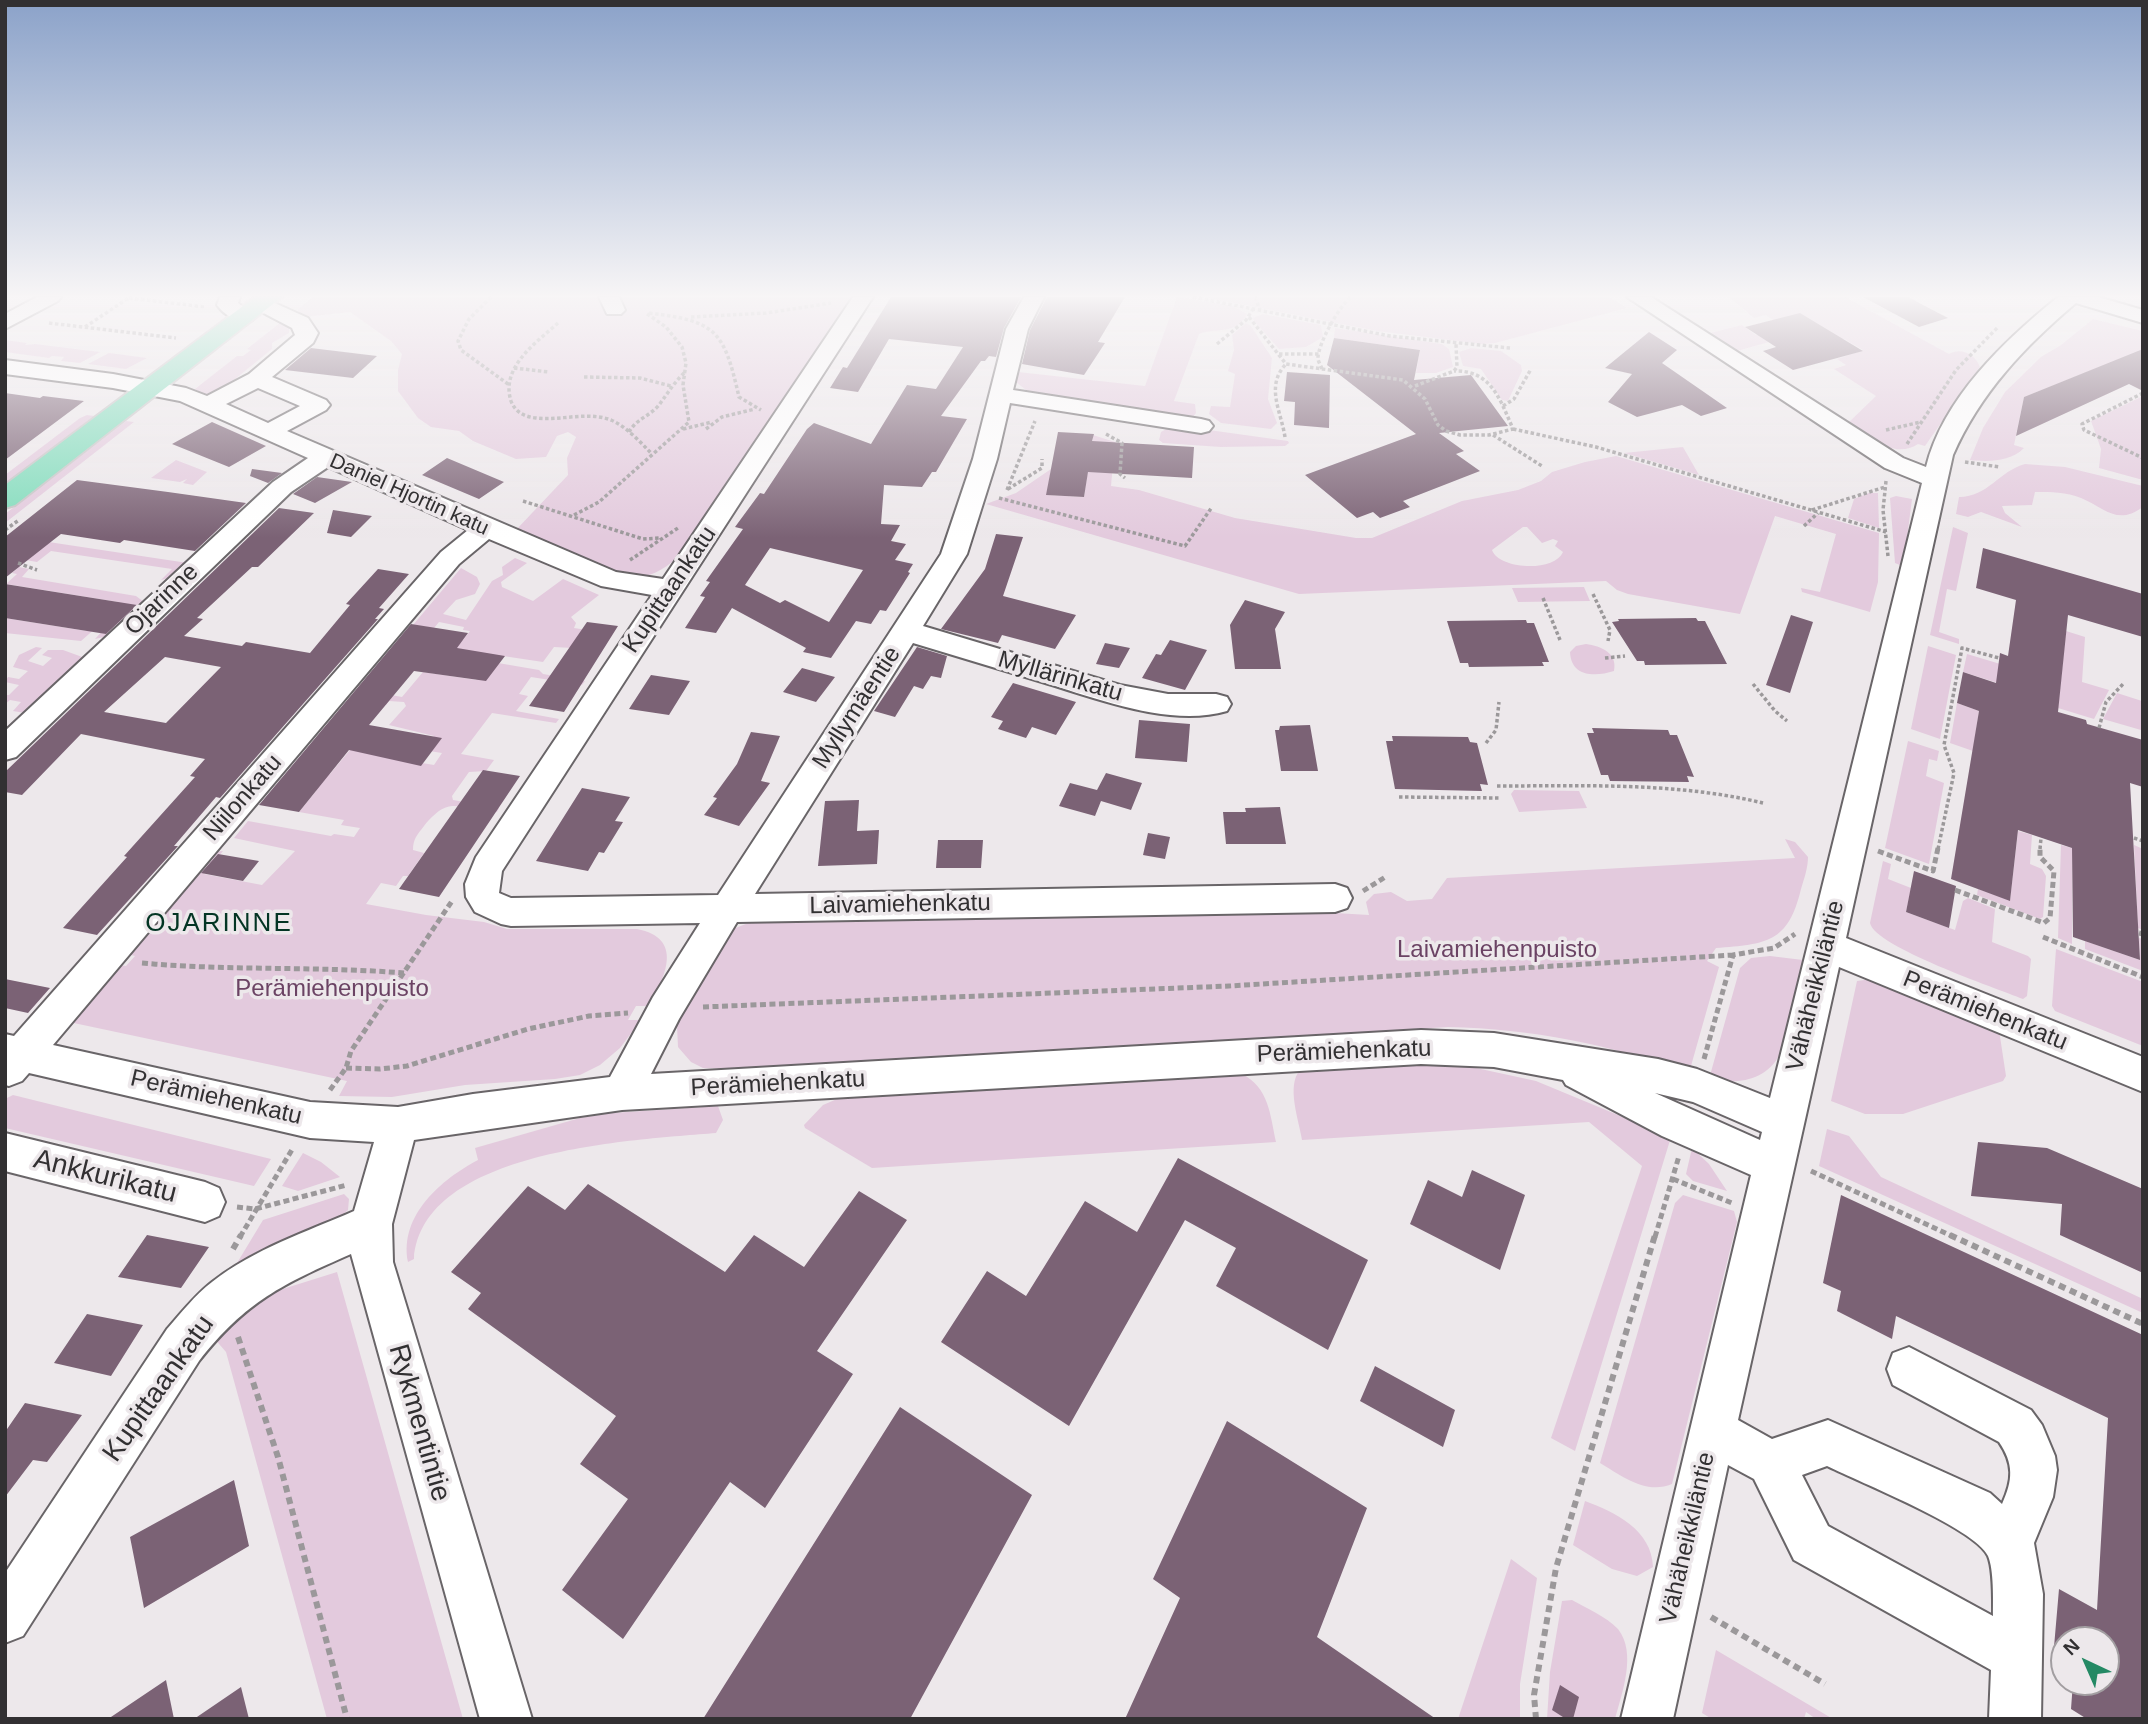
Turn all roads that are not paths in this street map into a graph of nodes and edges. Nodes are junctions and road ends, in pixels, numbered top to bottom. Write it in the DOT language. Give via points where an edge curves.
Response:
graph roads {
  1 [pos="77,377"];
  2 [pos="163,377"];
  3 [pos="810,377"];
  4 [pos="1005,377"];
  5 [pos="1762,377"];
  6 [pos="1989,377"];
  7 [pos="257,379"];
  8 [pos="150,388"];
  9 [pos="1001,396"];
  10 [pos="208,404"];
  11 [pos="1200,426"];
  12 [pos="268,432"];
  13 [pos="325,458"];
  14 [pos="1934,479"];
  15 [pos="5,499"];
  16 [pos="486,528"];
  17 [pos="671,589"];
  18 [pos="906,631"];
  19 [pos="1216,704"];
  20 [pos="5,749"];
  21 [pos="480,884"];
  22 [pos="1335,898"];
  23 [pos="727,909"];
  24 [pos="1813,935"];
  25 [pos="10,1060"];
  26 [pos="1558,1062"];
  27 [pos="2143,1075"];
  28 [pos="622,1093"];
  29 [pos="1783,1122"];
  30 [pos="398,1125"];
  31 [pos="5,1152"];
  32 [pos="1792,1168"];
  33 [pos="205,1202"];
  34 [pos="372,1224"];
  35 [pos="1909,1369"];
  36 [pos="1712,1431"];
  37 [pos="1770,1463"];
  38 [pos="2010,1543"];
  39 [pos="5,1618"];
  40 [pos="2017,1657"];
  41 [pos="506,1719"];
  42 [pos="1647,1719"];
  43 [pos="2015,1719"];
  1 -- 8 [label="street, Daniel Hjortin katu"];
  2 -- 8 [label="main road"];
  3 -- 17 [label="street, Kupittaankatu"];
  4 -- 9 [label="street, Myllymäentie"];
  5 -- 14 [label="street" via="1894,463"];
  6 -- 14 [label="street, Vähäheikkiläntie" via="1946,441"];
  7 -- 10 [label="street"];
  7 -- 12 [label="street" via="318,405"];
  8 -- 10 [label="street, Daniel Hjortin katu"];
  8 -- 15 [label="main road"];
  9 -- 11 [label="street"];
  9 -- 18 [label="street, Myllymäentie" via="954,554"];
  10 -- 12 [label="street, Daniel Hjortin katu"];
  12 -- 13 [label="street, Daniel Hjortin katu"];
  13 -- 16 [label="street, Daniel Hjortin katu"];
  13 -- 20 [label="street, Ojarinne" via="282,487"];
  14 -- 24 [label="street, Vähäheikkiläntie"];
  16 -- 17 [label="street, Daniel Hjortin katu" via="619,582"];
  16 -- 25 [label="street, Niilonkatu" via="450,558 107,957"];
  17 -- 21 [label="street, Kupittaankatu"];
  18 -- 19 [label="street, Myllärinkatu" via="1119,695 1168,704"];
  18 -- 23 [label="street, Myllymäentie"];
  21 -- 23 [label="street, Laivamiehenkatu" via="483,898 512,912"];
  22 -- 23 [label="street, Laivamiehenkatu"];
  23 -- 28 [label="street, Myllymäentie"];
  24 -- 27 [label="street, Perämiehenkatu"];
  24 -- 29 [label="street, Vähäheikkiläntie"];
  25 -- 30 [label="street, Perämiehenkatu" via="310,1120"];
  26 -- 28 [label="street, Perämiehenkatu" via="1494,1049 1421,1047"];
  26 -- 29 [label="street, Perämiehenkatu" via="1697,1086"];
  26 -- 32 [label="street, Perämiehenkatu" via="1676,1123"];
  28 -- 30 [label="street, Perämiehenkatu"];
  29 -- 32 [label="street, Vähäheikkiläntie"];
  30 -- 34 [label="street, Rykmentintie"];
  31 -- 33 [label="street, Ankkurikatu"];
  32 -- 36 [label="street, Vähäheikkiläntie"];
  34 -- 39 [label="street, Kupittaankatu" via="261,1275 226,1299 183,1345"];
  34 -- 41 [label="street, Rykmentintie" via="372,1262"];
  35 -- 38 [label="street" via="2015,1426 2028,1441 2037,1474"];
  36 -- 37 [label="street"];
  36 -- 42 [label="street, Vähäheikkiläntie"];
  37 -- 38 [label="street" via="1828,1443 1973,1510"];
  37 -- 40 [label="street" via="1811,1542"];
  38 -- 40 [label="street" via="2018,1594"];
  40 -- 43 [label="street"];
}
